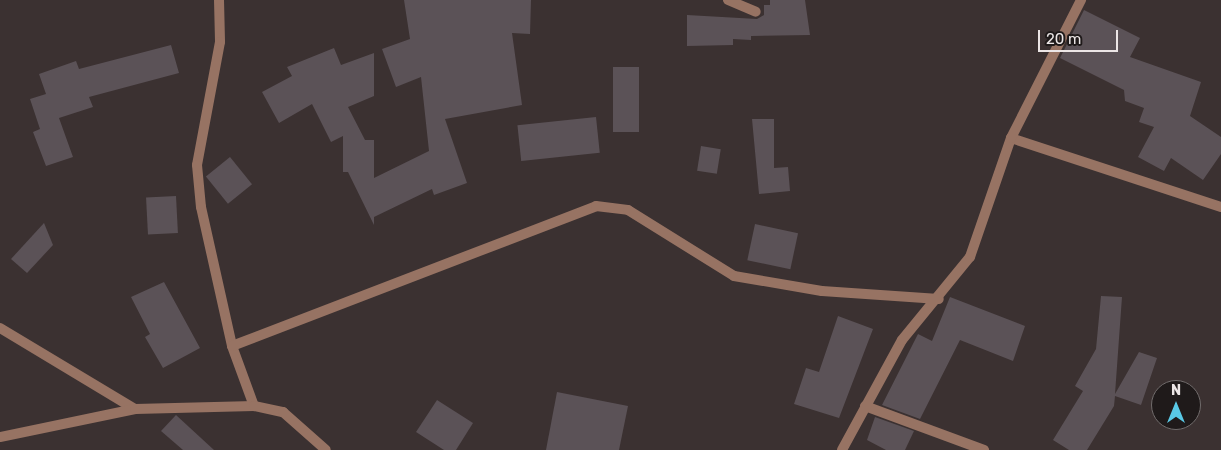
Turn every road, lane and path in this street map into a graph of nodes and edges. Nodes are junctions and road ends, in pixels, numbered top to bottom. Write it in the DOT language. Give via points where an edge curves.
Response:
graph roads {
  1 [pos="219,0"];
  2 [pos="728,0"];
  3 [pos="1080,0"];
  4 [pos="756,12"];
  5 [pos="1011,138"];
  6 [pos="1221,207"];
  7 [pos="939,299"];
  8 [pos="0,328"];
  9 [pos="232,346"];
  10 [pos="254,406"];
  11 [pos="865,406"];
  12 [pos="135,409"];
  13 [pos="0,436"];
  14 [pos="326,450"];
  15 [pos="842,450"];
  16 [pos="984,450"];
  1 -- 9 [label="street" via="220,42 197,165 201,207"];
  2 -- 4 [label="street"];
  3 -- 5 [label="street"];
  5 -- 6 [label="street"];
  5 -- 7 [label="street" via="970,257"];
  7 -- 9 [label="street" via="822,291 734,276 628,210 596,206"];
  7 -- 11 [label="street" via="902,340"];
  8 -- 12 [label="street"];
  9 -- 10 [label="street"];
  10 -- 12 [label="street"];
  10 -- 14 [label="street" via="283,412"];
  11 -- 15 [label="street"];
  11 -- 16 [label="street"];
  12 -- 13 [label="street"];
}
